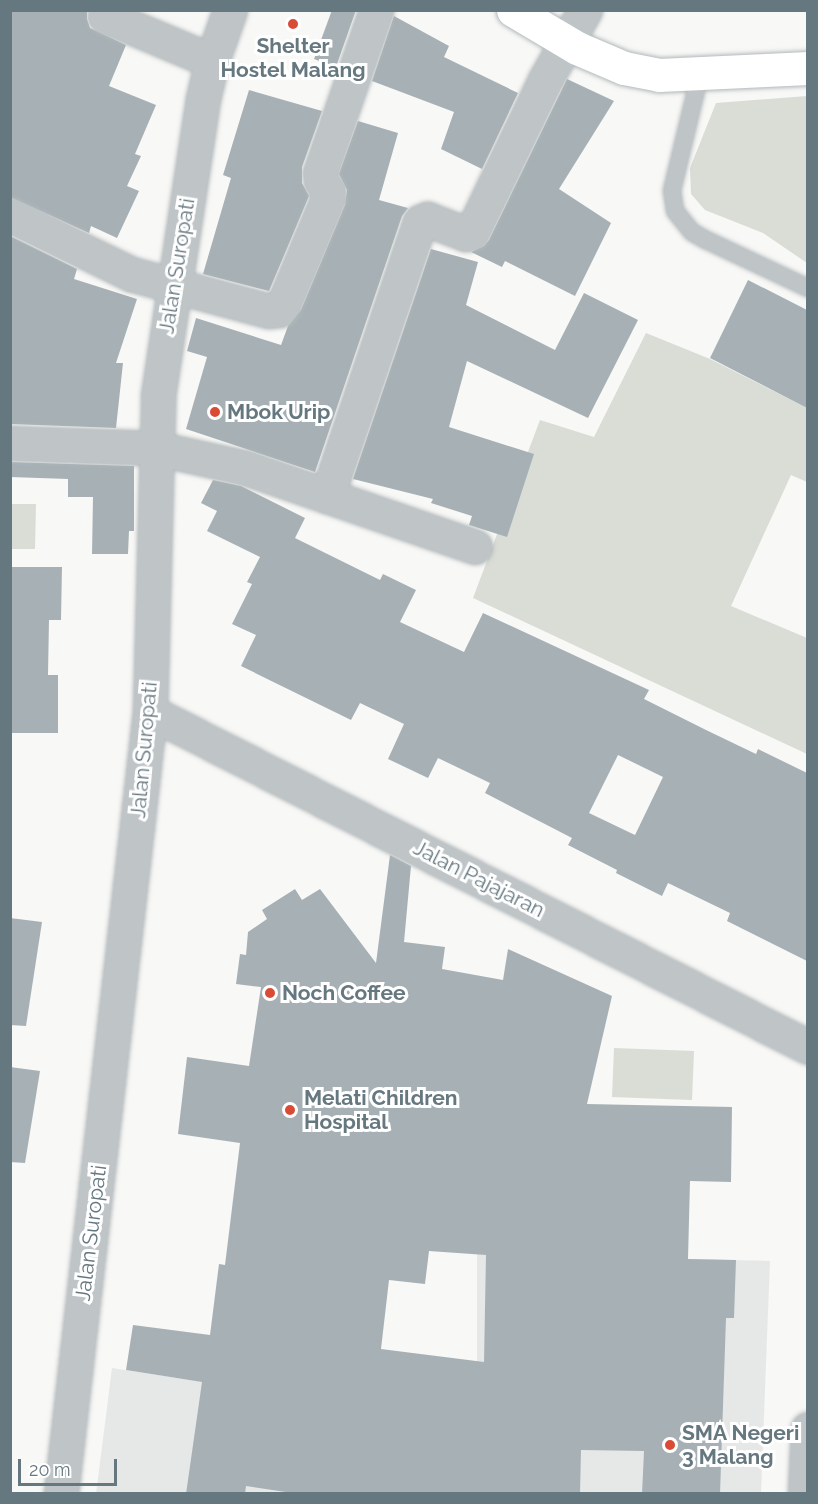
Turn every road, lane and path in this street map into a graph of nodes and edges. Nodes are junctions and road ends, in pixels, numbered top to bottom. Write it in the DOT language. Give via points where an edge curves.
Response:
graph roads {
  1 [pos="230,10"];
  2 [pos="376,10"];
  3 [pos="513,10"];
  4 [pos="585,10"];
  5 [pos="105,16"];
  6 [pos="567,42"];
  7 [pos="212,61"];
  8 [pos="807,68"];
  9 [pos="700,74"];
  10 [pos="10,215"];
  11 [pos="174,286"];
  12 [pos="807,288"];
  13 [pos="10,443"];
  14 [pos="155,448"];
  15 [pos="327,496"];
  16 [pos="475,547"];
  17 [pos="150,711"];
  18 [pos="807,1047"];
  19 [pos="807,1429"];
  20 [pos="61,1494"];
  21 [pos="806,1494"];
  1 -- 7 [label="street, Jalan Suropati"];
  2 -- 11 [label="street" via="320,173 328,198 279,310 269,311"];
  3 -- 6 [label="main road"];
  4 -- 6 [label="street"];
  5 -- 7 [label="street"];
  6 -- 9 [label="main road" via="624,68 659,75"];
  6 -- 15 [label="street" via="472,232 466,234 427,219 420,222"];
  7 -- 11 [label="street, Jalan Suropati"];
  8 -- 9 [label="main road"];
  9 -- 12 [label="lane" via="672,191 675,212 692,232"];
  10 -- 11 [label="street" via="131,274"];
  11 -- 14 [label="street, Jalan Suropati" via="158,396"];
  13 -- 14 [label="street"];
  14 -- 15 [label="street" via="246,468"];
  14 -- 17 [label="street, Jalan Suropati"];
  15 -- 16 [label="street"];
  17 -- 18 [label="street, Jalan Pajajaran"];
  17 -- 20 [label="street, Jalan Suropati"];
  19 -- 21 [label="street"];
}
